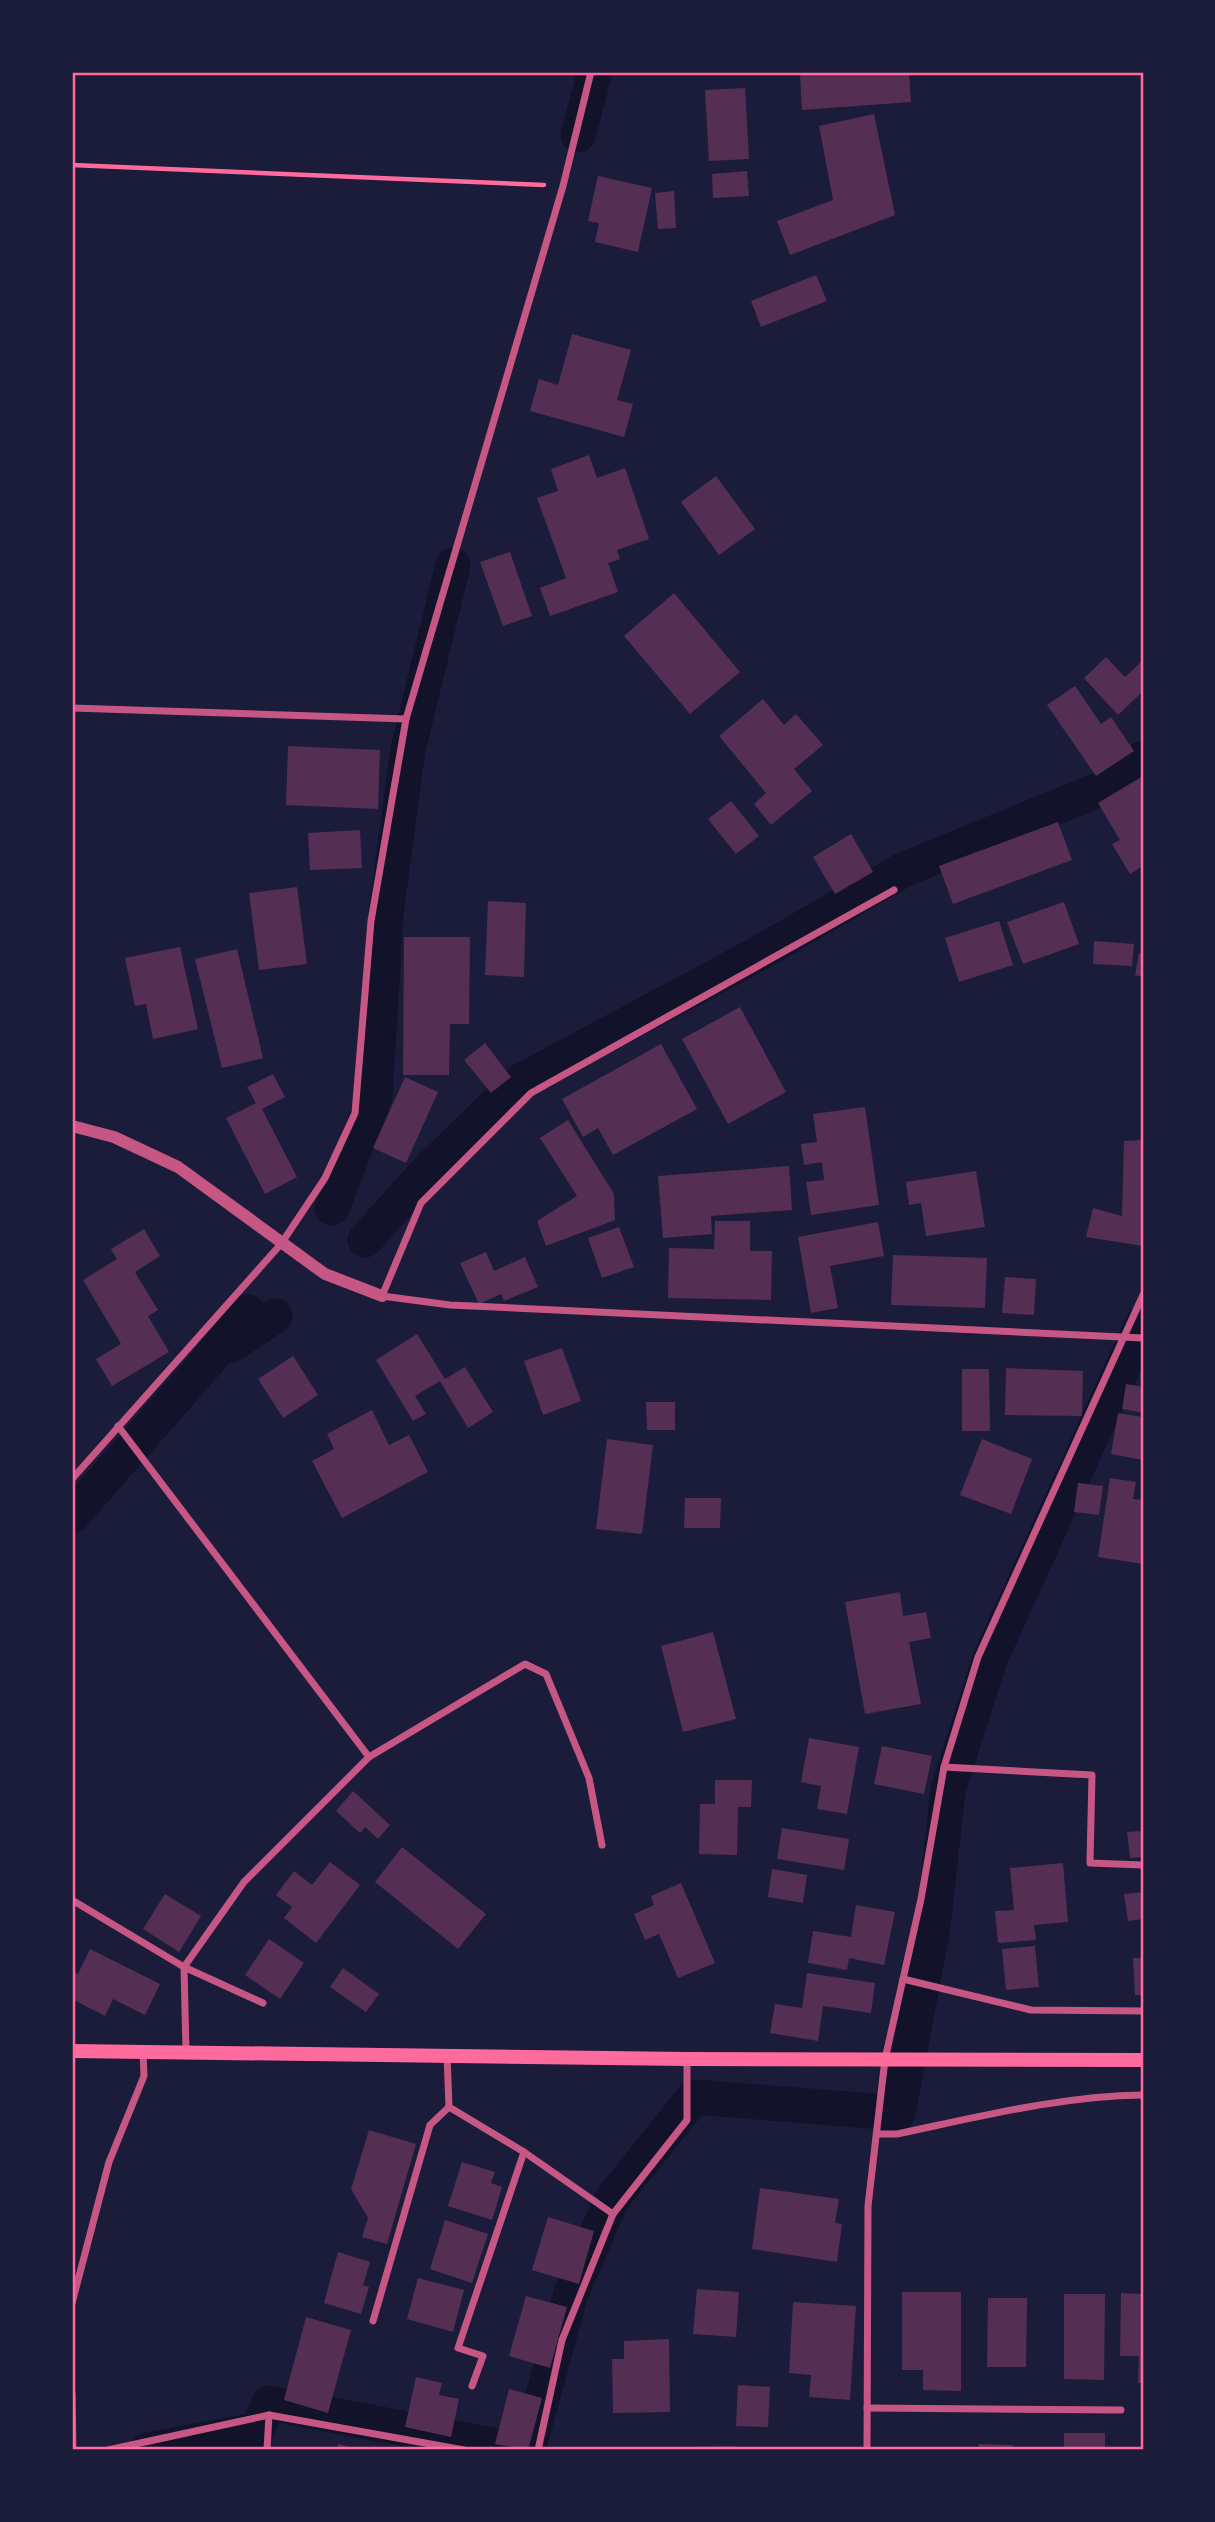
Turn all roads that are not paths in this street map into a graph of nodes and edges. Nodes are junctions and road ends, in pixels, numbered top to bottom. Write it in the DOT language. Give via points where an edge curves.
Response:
graph roads {
  1 [pos="591,72"];
  2 [pos="72,708"];
  3 [pos="406,719"];
  4 [pos="894,890"];
  5 [pos="72,1126"];
  6 [pos="281,1244"];
  7 [pos="382,1296"];
  8 [pos="1143,1296"];
  9 [pos="1123,1336"];
  10 [pos="1143,1338"];
  11 [pos="118,1426"];
  12 [pos="72,1479"];
  13 [pos="369,1757"];
  14 [pos="944,1767"];
  15 [pos="602,1845"];
  16 [pos="1143,1865"];
  17 [pos="72,1899"];
  18 [pos="184,1967"];
  19 [pos="902,1979"];
  20 [pos="263,2003"];
  21 [pos="1143,2011"];
  22 [pos="72,2051"];
  23 [pos="143,2052"];
  24 [pos="186,2052"];
  25 [pos="447,2055"];
  26 [pos="687,2059"];
  27 [pos="885,2059"];
  28 [pos="1143,2060"];
  29 [pos="1143,2095"];
  30 [pos="449,2107"];
  31 [pos="877,2134"];
  32 [pos="524,2152"];
  33 [pos="613,2214"];
  34 [pos="72,2303"];
  35 [pos="373,2321"];
  36 [pos="472,2386"];
  37 [pos="72,2394"];
  38 [pos="867,2408"];
  39 [pos="1121,2410"];
  40 [pos="270,2415"];
  41 [pos="73,2450"];
  42 [pos="108,2450"];
  43 [pos="267,2450"];
  44 [pos="464,2450"];
  45 [pos="538,2450"];
  46 [pos="867,2450"];
  1 -- 3 [label="street" via="563,186"];
  2 -- 3 [label="street"];
  3 -- 6 [label="street" via="370,921 355,1113 325,1178"];
  4 -- 7 [label="street" via="531,1093 421,1203"];
  5 -- 6 [label="street" via="114,1137 178,1167"];
  6 -- 7 [label="street" via="325,1274"];
  6 -- 11 [label="street"];
  7 -- 9 [label="street" via="450,1305"];
  8 -- 9 [label="street"];
  9 -- 10 [label="street"];
  9 -- 14 [label="street" via="978,1657"];
  11 -- 12 [label="street"];
  11 -- 13 [label="street"];
  13 -- 15 [label="street" via="525,1664 546,1674 589,1778"];
  13 -- 18 [label="street" via="244,1882"];
  14 -- 16 [label="street" via="1092,1775 1090,1863"];
  14 -- 19 [label="street"];
  17 -- 18 [label="street"];
  18 -- 20 [label="street"];
  18 -- 24 [label="street"];
  19 -- 21 [label="street" via="1031,2010"];
  19 -- 27 [label="street"];
  22 -- 23 [label="main road"];
  23 -- 24 [label="main road"];
  23 -- 34 [label="street" via="144,2076 109,2162"];
  24 -- 25 [label="main road"];
  25 -- 26 [label="main road"];
  25 -- 30 [label="street"];
  26 -- 27 [label="main road"];
  26 -- 33 [label="street" via="687,2120"];
  27 -- 28 [label="main road"];
  27 -- 31 [label="street"];
  29 -- 31 [label="street" via="1032,2106 897,2134"];
  30 -- 32 [label="street"];
  30 -- 35 [label="street" via="430,2125"];
  31 -- 38 [label="street" via="868,2206"];
  32 -- 33 [label="street"];
  32 -- 36 [label="street" via="458,2348 483,2356"];
  33 -- 45 [label="street" via="562,2340"];
  37 -- 41 [label="street"];
  38 -- 39 [label="street"];
  38 -- 46 [label="street"];
  40 -- 42 [label="street"];
  40 -- 43 [label="street"];
  40 -- 44 [label="street"];
}
